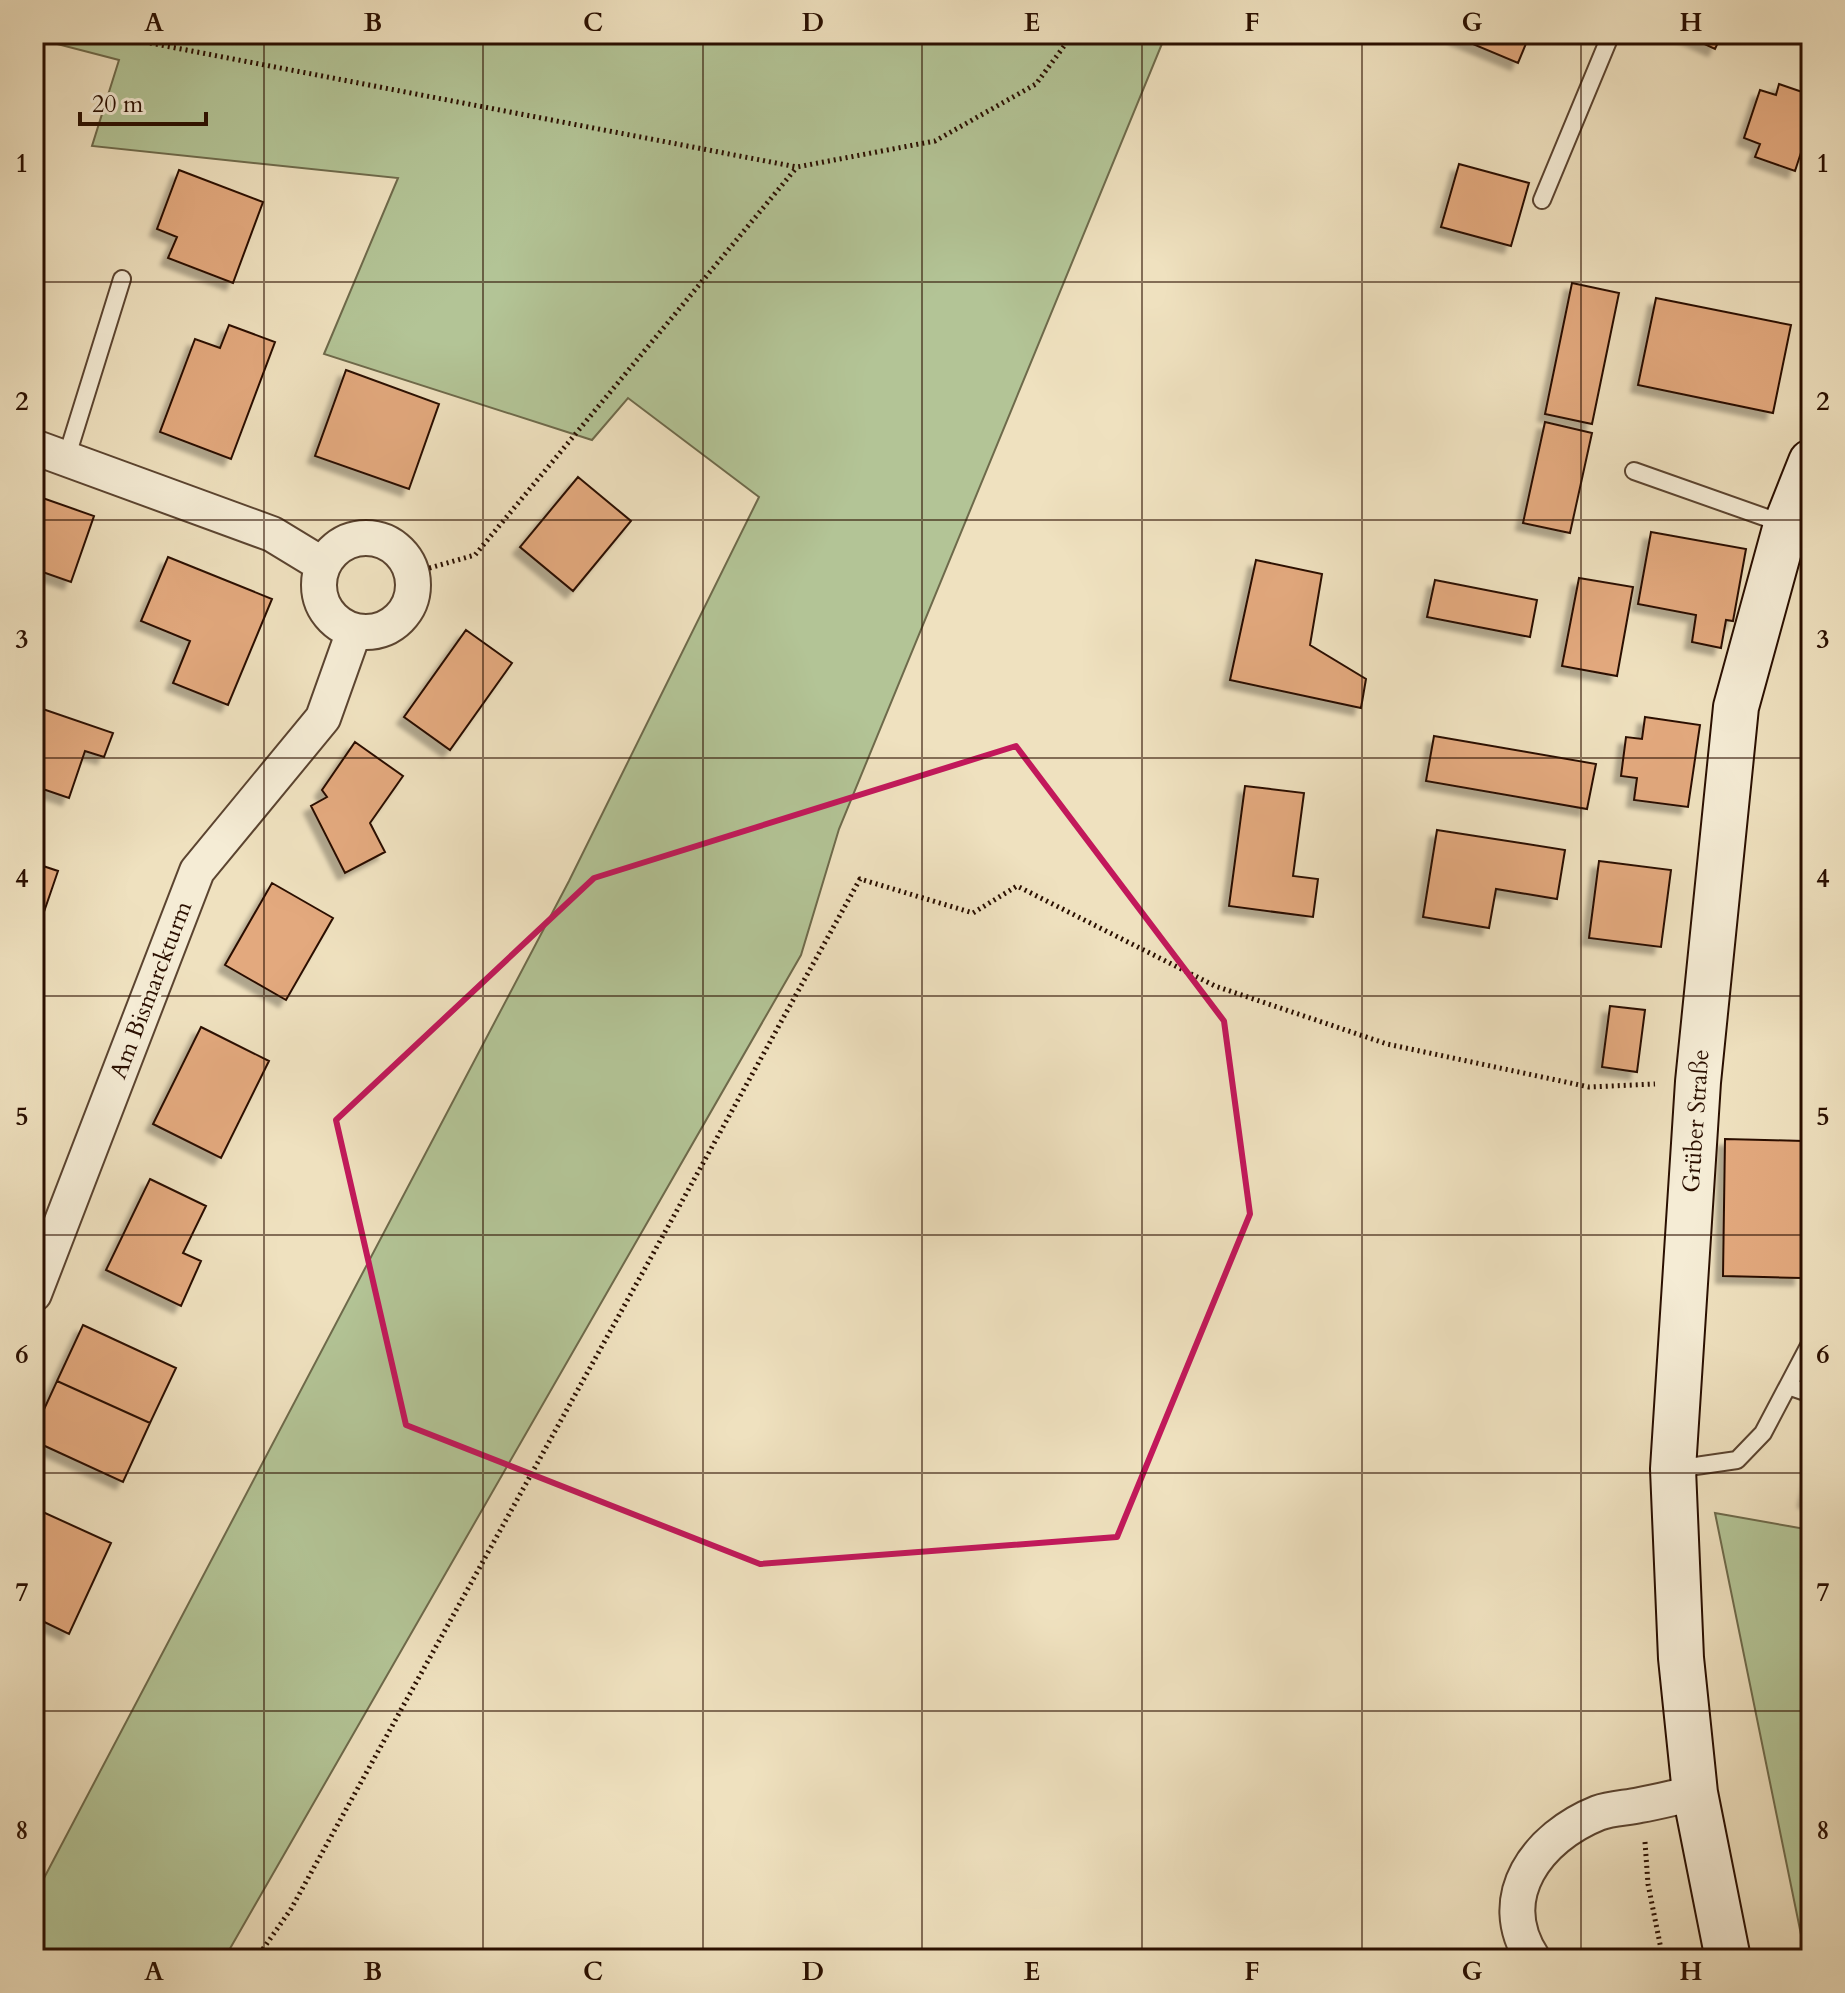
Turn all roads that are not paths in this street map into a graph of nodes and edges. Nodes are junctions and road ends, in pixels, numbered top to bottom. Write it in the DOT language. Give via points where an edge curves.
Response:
graph roads {
  1 [pos="1611,34"];
  2 [pos="1542,200"];
  3 [pos="122,279"];
  4 [pos="34,447"];
  5 [pos="66,459"];
  6 [pos="1811,462"];
  7 [pos="1634,471"];
  8 [pos="1786,525"];
  9 [pos="323,565"];
  10 [pos="354,631"];
  11 [pos="34,1294"];
  12 [pos="1811,1342"];
  13 [pos="1788,1386"];
  14 [pos="1811,1394"];
  15 [pos="1673,1469"];
  16 [pos="1695,1793"];
  17 [pos="1533,1959"];
  18 [pos="1728,1959"];
  1 -- 2 [label="lane"];
  3 -- 5 [label="lane"];
  4 -- 5 [label="street"];
  5 -- 9 [label="street" via="272,534"];
  6 -- 8 [label="street, Grüber Straße"];
  7 -- 8 [label="lane"];
  8 -- 15 [label="street, Grüber Straße" via="1736,707 1698,1082"];
  9 -- 10 [label="street" via="320,597 333,618"];
  9 -- 10 [label="street" via="332,551 362,537 394,546 405,557 414,589 400,619 370,633"];
  10 -- 11 [label="street, Am Bismarckturm" via="323,718 197,871"];
  12 -- 13 [label="lane"];
  13 -- 14 [label="lane"];
  13 -- 15 [label="lane" via="1763,1433 1737,1460"];
  15 -- 16 [label="street, Grüber Straße" via="1681,1658"];
  16 -- 17 [label="street" via="1599,1813 1539,1852 1524,1876 1517,1906 1520,1931"];
  16 -- 18 [label="street, Grüber Straße"];
}
